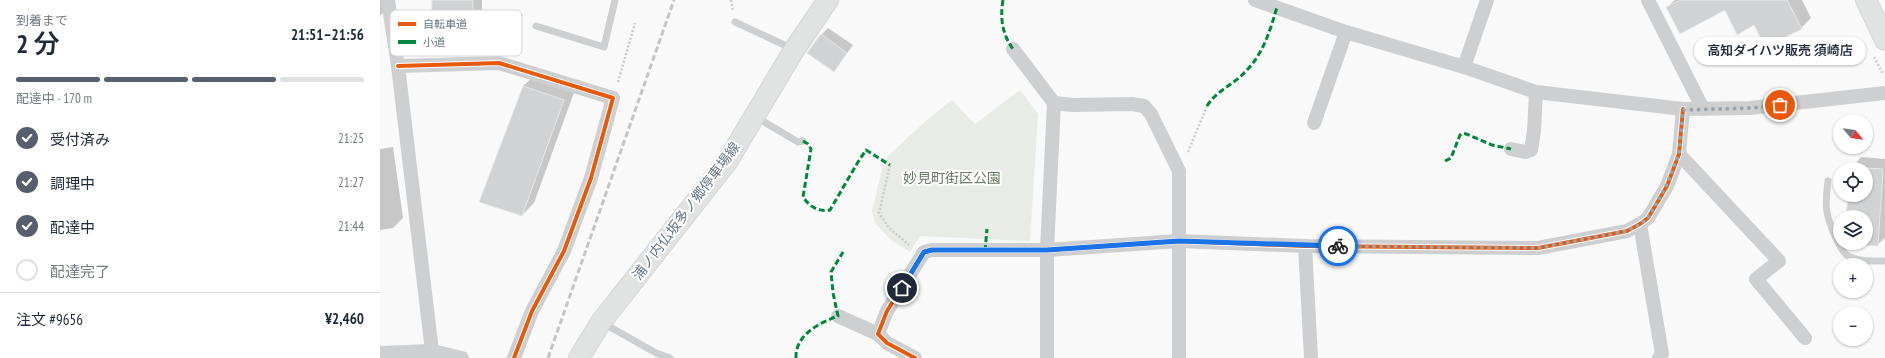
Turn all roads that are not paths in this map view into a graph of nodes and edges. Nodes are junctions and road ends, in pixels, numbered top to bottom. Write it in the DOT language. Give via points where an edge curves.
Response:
graph roads {
  1 [pos="388,0"];
  2 [pos="615,0"];
  3 [pos="828,0"];
  4 [pos="1255,0"];
  5 [pos="1487,0"];
  6 [pos="1648,0"];
  7 [pos="1866,0"];
  8 [pos="1278,4"];
  9 [pos="390,13"];
  10 [pos="735,22"];
  11 [pos="536,26"];
  12 [pos="1346,32"];
  13 [pos="1885,40"];
  14 [pos="1013,49"];
  15 [pos="794,50"];
  16 [pos="396,56"];
  17 [pos="398,66"];
  18 [pos="1464,66"];
  19 [pos="1536,92"];
  20 [pos="1885,93"];
  21 [pos="1054,102"];
  22 [pos="1703,109"];
  23 [pos="1683,110"];
  24 [pos="754,116"];
  25 [pos="1314,123"];
  26 [pos="803,141"];
  27 [pos="1510,149"];
  28 [pos="1679,154"];
  29 [pos="1828,181"];
  30 [pos="1640,224"];
  31 [pos="1179,241"];
  32 [pos="1306,246"];
  33 [pos="1047,250"];
  34 [pos="1885,261"];
  35 [pos="838,316"];
  36 [pos="601,322"];
  37 [pos="878,334"];
  38 [pos="1805,338"];
  39 [pos="432,351"];
  40 [pos="380,353"];
  41 [pos="655,355"];
  42 [pos="1663,357"];
  43 [pos="462,358"];
  44 [pos="514,358"];
  45 [pos="579,358"];
  46 [pos="670,358"];
  47 [pos="915,358"];
  48 [pos="1047,358"];
  49 [pos="1179,358"];
  50 [pos="1311,358"];
  51 [pos="1648,358"];
  1 -- 9 [label="street"];
  2 -- 11 [label="lane" via="604,47"];
  3 -- 15 [label="main road, 浦ノ内仏坂多ノ郷停車場線"];
  4 -- 8 [label="street"];
  5 -- 18 [label="street"];
  6 -- 22 [label="street"];
  7 -- 13 [label="main road"];
  8 -- 12 [label="street"];
  10 -- 15 [label="lane"];
  12 -- 18 [label="street"];
  12 -- 25 [label="street"];
  14 -- 21 [label="street"];
  15 -- 24 [label="main road, 浦ノ内仏坂多ノ郷停車場線"];
  16 -- 17 [label="street"];
  17 -- 39 [label="street"];
  17 -- 44 [label="street" via="499,63 613,98 591,178 564,251 532,311"];
  18 -- 19 [label="street"];
  19 -- 23 [label="street"];
  19 -- 27 [label="street" via="1531,150 1525,152"];
  20 -- 22 [label="street" via="1750,108"];
  21 -- 31 [label="street" via="1073,105 1144,106 1151,114 1180,171"];
  21 -- 33 [label="street"];
  22 -- 23 [label="street"];
  23 -- 28 [label="street"];
  24 -- 26 [label="lane" via="798,142"];
  24 -- 36 [label="main road, 浦ノ内仏坂多ノ郷停車場線" via="727,162"];
  28 -- 30 [label="street" via="1666,186 1648,218"];
  28 -- 38 [label="street" via="1779,261 1756,280"];
  29 -- 34 [label="lane" via="1826,211 1834,235 1843,251 1849,256 1866,261"];
  30 -- 32 [label="street" via="1627,231 1538,248"];
  30 -- 42 [label="street"];
  31 -- 32 [label="street"];
  31 -- 33 [label="street"];
  31 -- 49 [label="street"];
  32 -- 50 [label="street"];
  33 -- 37 [label="street" via="924,252 887,311"];
  33 -- 48 [label="street"];
  35 -- 37 [label="street"];
  36 -- 41 [label="lane"];
  36 -- 45 [label="main road, 浦ノ内仏坂多ノ郷停車場線"];
  37 -- 47 [label="street" via="887,343"];
  39 -- 40 [label="street"];
  39 -- 43 [label="street"];
  41 -- 46 [label="lane"];
  42 -- 51 [label="street"];
}
